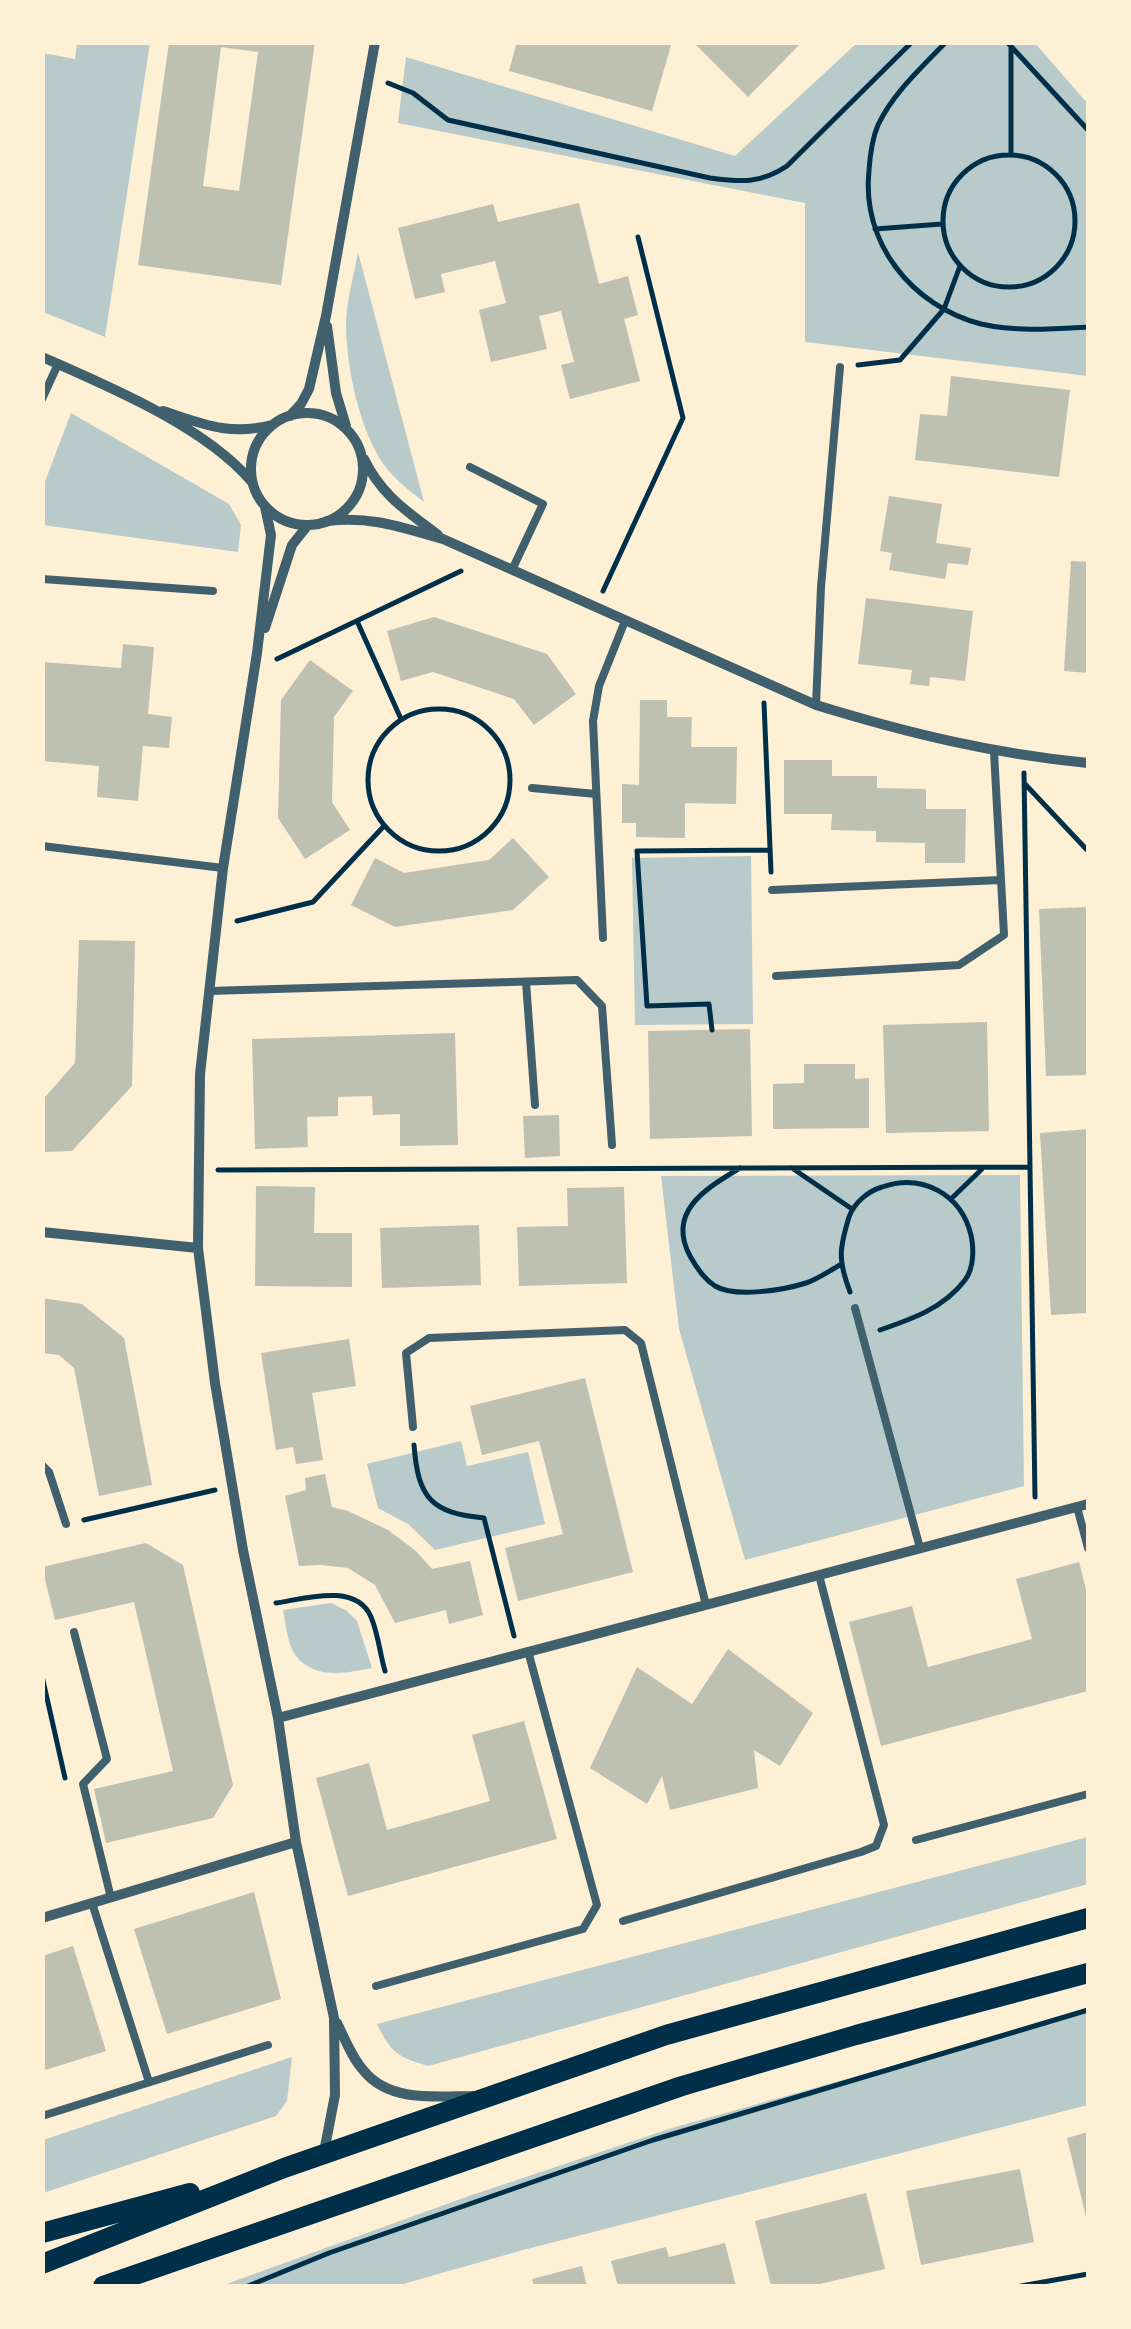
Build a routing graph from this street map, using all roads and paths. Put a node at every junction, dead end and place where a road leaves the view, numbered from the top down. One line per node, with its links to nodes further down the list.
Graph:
1 (375, 42): 5 (street)
2 (912, 42): 5 (path)
3 (946, 42): 9 (path)
4 (1009, 45): 6 (path); 7 (path)
5 (369, 76): 13 (street)
6 (1088, 130)
7 (1010, 154): 8 (path); 11 (path)
8 (942, 224): 9 (path); 11 (path)
9 (875, 229): 12 (path)
10 (638, 237): 34 (path)
11 (960, 266): 12 (path)
12 (944, 309): 14 (path); 17 (path)
13 (326, 316): 20 (street); 22 (street)
14 (1088, 327)
15 (42, 356): 16 (street)
16 (58, 364): 18 (lane); 19 (street)
17 (840, 367): 40 (lane)
18 (42, 398)
19 (143, 404): 21 (street); 25 (street)
20 (290, 416): 21 (street); 22 (street)
21 (273, 425): 25 (street)
22 (348, 432): 23 (street)
23 (358, 448): 27 (street); 29 (street)
24 (470, 467): 31 (lane)
25 (252, 482): 26 (street)
26 (265, 507): 28 (street); 37 (street)
27 (327, 522): 28 (street); 29 (street)
28 (308, 525): 37 (street)
29 (443, 539): 30 (street)
30 (486, 559): 31 (street); 35 (path)
31 (512, 570): 34 (street)
32 (42, 579): 33 (lane)
33 (213, 590)
34 (596, 608): 36 (street)
35 (357, 620): 38 (path); 41 (path)
36 (625, 621): 39 (street); 47 (lane)
37 (257, 653): 38 (street)
38 (254, 670): 52 (street)
39 (763, 683): 40 (street); 50 (path)
40 (816, 706): 42 (street)
41 (401, 719): 48 (path); 48 (path)
42 (994, 752): 43 (street); 53 (lane)
43 (1024, 755): 44 (street); 45 (path)
44 (1088, 763)
45 (1024, 784): 51 (path); 64 (path)
46 (532, 788): 47 (lane)
47 (596, 794): 56 (lane)
48 (384, 826): 55 (path)
49 (42, 846): 52 (lane)
50 (770, 850): 54 (path); 60 (path)
51 (1088, 851)
52 (223, 868): 55 (street)
53 (1001, 880): 54 (lane); 57 (lane)
54 (772, 890)
55 (217, 926): 59 (street)
56 (603, 938)
57 (776, 976)
58 (526, 982): 59 (lane); 61 (lane); 62 (lane)
59 (210, 991): 67 (street)
60 (712, 1030)
61 (535, 1105)
62 (612, 1145)
63 (984, 1167): 64 (path); 66 (path); 68 (path)
64 (1030, 1167): 79 (path)
65 (740, 1168): 66 (path); 67 (path); 72 (path)
66 (791, 1168): 69 (path)
67 (197, 1170): 71 (street)
68 (952, 1198): 69 (path); 74 (path)
69 (852, 1209): 72 (path)
70 (42, 1232): 71 (street)
71 (198, 1248): 77 (street)
72 (840, 1265): 73 (path)
73 (855, 1308): 74 (lane)
74 (862, 1336): 81 (lane)
75 (413, 1427): 84 (lane); 87 (path)
76 (42, 1465): 80 (lane)
77 (232, 1486): 80 (path); 85 (street)
78 (1083, 1506): 79 (street); 82 (lane)
79 (1036, 1518): 81 (street)
80 (66, 1524)
81 (920, 1548): 83 (street)
82 (1088, 1548)
83 (819, 1575): 84 (street); 97 (lane)
84 (706, 1605): 87 (street)
85 (254, 1607): 88 (path); 89 (street)
86 (74, 1632): 93 (lane)
87 (524, 1653): 88 (street); 99 (lane)
88 (390, 1688): 89 (street)
89 (278, 1718): 92 (street)
90 (1088, 1794): 91 (lane)
91 (916, 1840)
92 (296, 1842): 93 (street); 101 (street)
93 (111, 1898): 94 (street)
94 (92, 1903): 95 (street); 103 (lane)
95 (42, 1918)
96 (1088, 1918): 104 (main road)
97 (622, 1921)
98 (1088, 1973): 111 (main road)
99 (376, 1986)
100 (1088, 2010): 112 (path)
101 (334, 2018): 104 (street); 106 (street)
102 (268, 2045): 103 (lane)
103 (148, 2082): 105 (lane)
104 (492, 2095): 106 (main road)
105 (42, 2116)
106 (324, 2154): 107 (main road)
107 (284, 2168): 108 (main road); 109 (main road)
108 (42, 2234)
109 (42, 2264)
110 (1088, 2274): 113 (path)
111 (103, 2286)
112 (248, 2286)
113 (1021, 2286)

